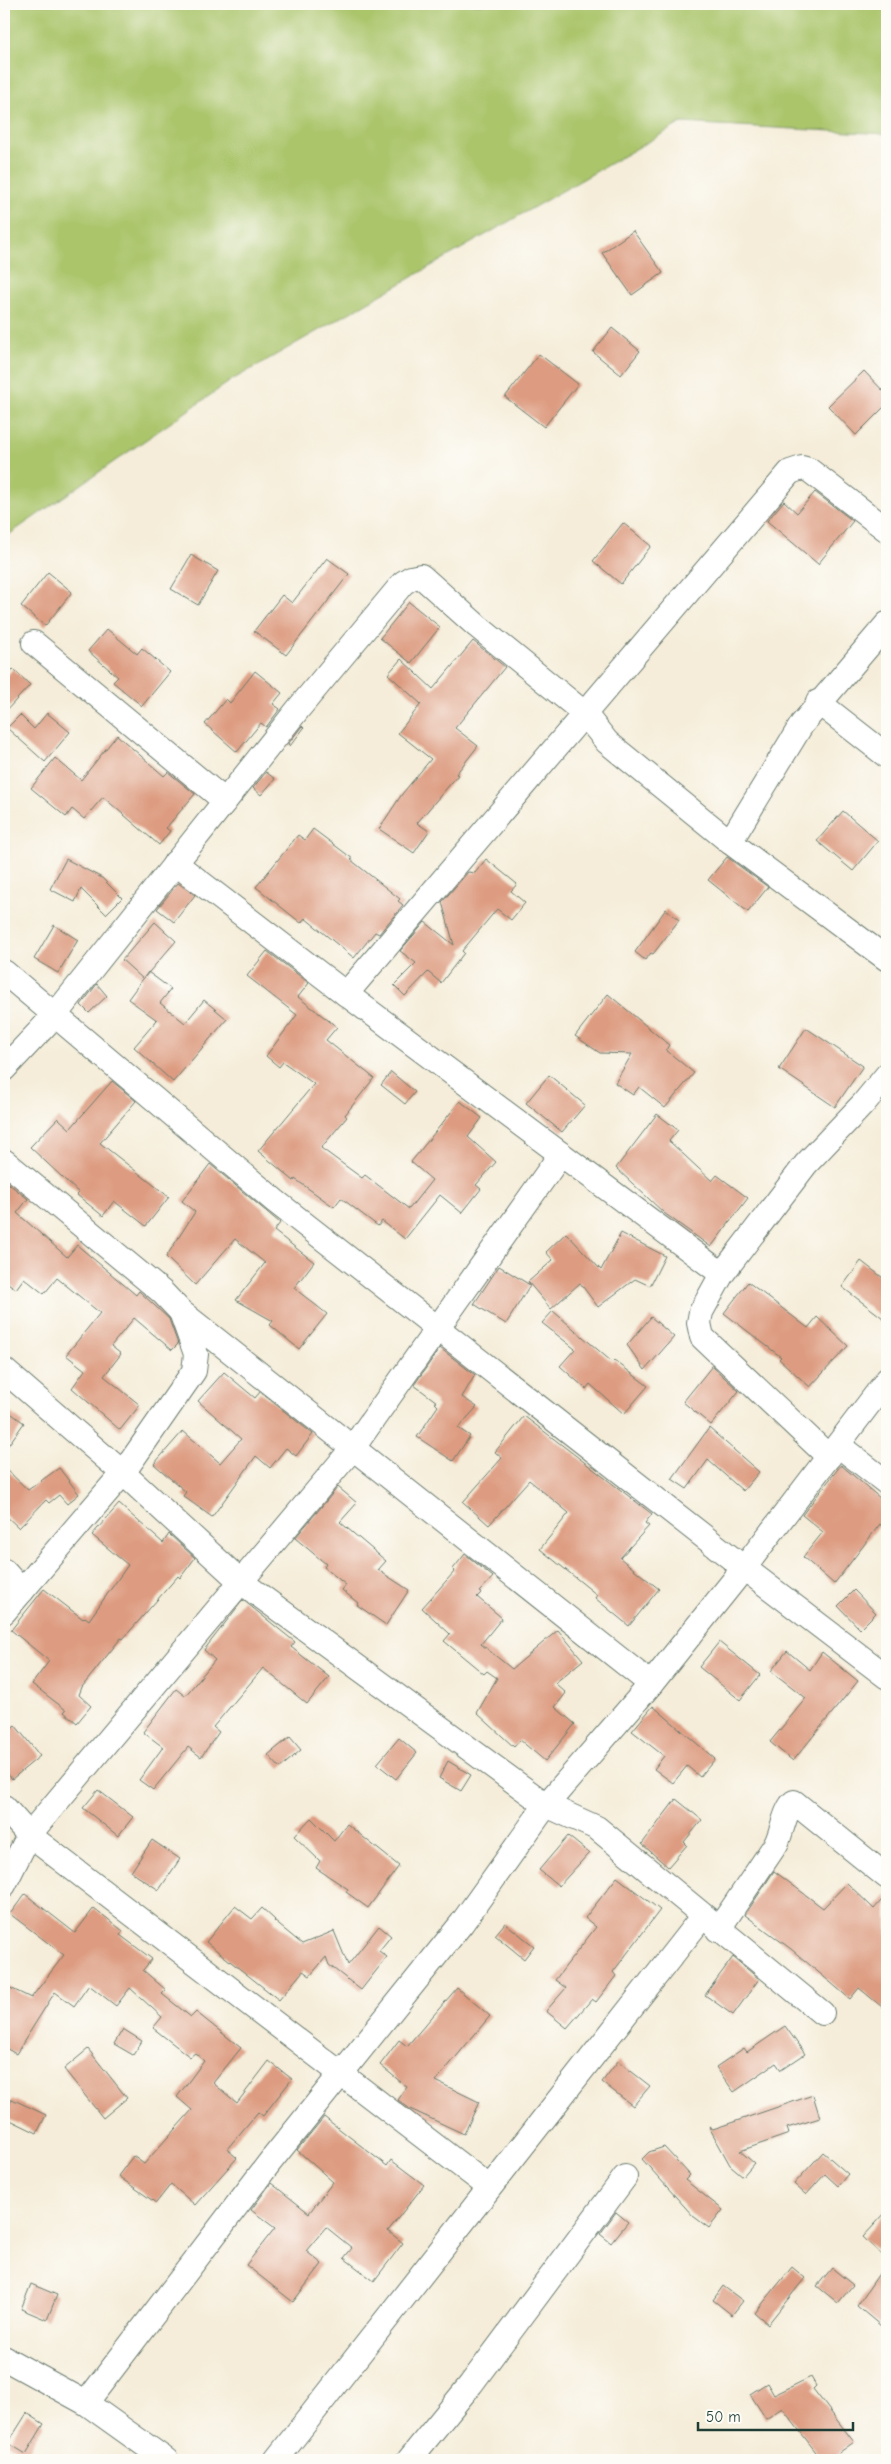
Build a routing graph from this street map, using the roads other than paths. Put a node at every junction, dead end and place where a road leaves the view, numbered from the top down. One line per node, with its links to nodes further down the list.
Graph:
1 (887, 530): 5 (street)
2 (887, 624): 4 (street)
3 (34, 643): 7 (street)
4 (818, 702): 6 (street); 8 (street)
5 (584, 713): 7 (street); 8 (street); 12 (street)
6 (887, 756)
7 (224, 801): 9 (street)
8 (730, 842): 10 (street)
9 (175, 863): 12 (street); 13 (street)
10 (887, 959)
11 (4, 972): 13 (street)
12 (346, 994): 16 (street)
13 (55, 1014): 14 (street); 20 (street)
14 (4, 1069)
15 (887, 1075): 18 (street)
16 (561, 1154): 18 (street); 20 (street)
17 (4, 1161): 19 (street)
18 (722, 1274): 24 (street)
19 (181, 1312): 23 (street); 25 (street)
20 (439, 1328): 23 (street); 27 (street)
21 (4, 1370): 25 (street)
22 (887, 1380): 24 (street)
23 (352, 1448): 29 (street); 33 (street)
24 (833, 1451): 26 (street); 27 (street)
25 (123, 1473): 29 (street); 30 (street)
26 (887, 1483)
27 (744, 1568): 32 (street); 33 (street)
28 (4, 1571): 30 (street)
29 (240, 1580): 34 (street); 36 (street)
30 (22, 1591): 31 (street)
31 (4, 1612)
32 (887, 1677)
33 (651, 1684): 34 (street)
34 (546, 1805): 39 (street); 41 (street)
35 (4, 1807): 36 (street)
36 (29, 1835): 38 (street); 41 (street)
37 (887, 1876): 39 (street)
38 (4, 1885)
39 (710, 1924): 40 (street); 43 (street)
40 (822, 2013)
41 (342, 2073): 43 (street); 45 (street)
42 (624, 2177): 48 (street)
43 (488, 2187): 47 (street)
44 (4, 2358): 45 (street)
45 (86, 2403): 46 (street)
46 (166, 2460)
47 (276, 2460)
48 (409, 2460)

